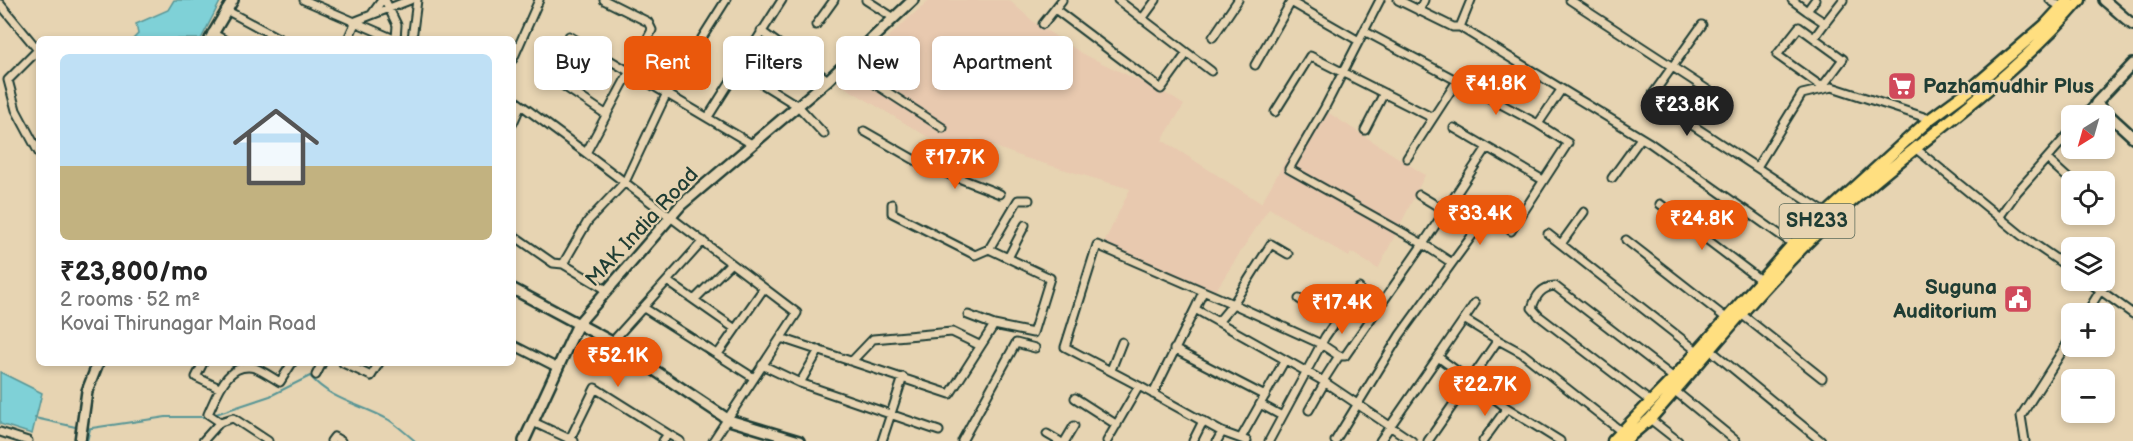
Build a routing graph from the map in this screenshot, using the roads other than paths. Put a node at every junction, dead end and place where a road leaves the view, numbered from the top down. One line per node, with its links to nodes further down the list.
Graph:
1 (233, 0): 32 (street)
2 (304, 0): 38 (street)
3 (383, 0): 30 (street); 35 (street)
4 (410, 0): 30 (street)
5 (417, 0): 52 (street)
6 (539, 0): 59 (street)
7 (604, 0): 53 (street)
8 (726, 0): 79 (street)
9 (782, 0): 45 (street)
10 (834, 0): 42 (street)
11 (866, 0): 36 (street)
12 (913, 0): 36 (street, MAK India Road)
13 (1062, 0): 31 (street)
14 (1118, 0): 37 (street)
15 (1156, 0): 37 (street)
16 (1238, 0): 55 (street)
17 (1380, 0): 46 (street)
18 (1398, 0): 33 (street)
19 (1424, 0): 33 (street)
20 (1471, 0): 44 (street)
21 (1570, 0): 64 (street)
22 (1792, 0): 34 (street)
23 (1815, 0): 34 (street)
24 (1843, 0): 39 (street)
25 (2050, 0): 29 (street)
26 (2080, 0): 102 (main road)
27 (2104, 0): 41 (street)
28 (0, 4): 58 (street)
29 (2064, 4): 90 (main road, SH233)
30 (389, 8): 35 (street); 51 (street)
31 (1055, 9): 40 (street); 60 (street)
32 (226, 10): 47 (street); 48 (street)
33 (1419, 10): 44 (street)
34 (1807, 11): 39 (street)
35 (372, 14): 38 (street)
36 (894, 18): 68 (street, MAK India Road)
37 (1142, 19): 60 (street)
38 (356, 21): 49 (street); 50 (street)
39 (1825, 23): 56 (street)
40 (1043, 24)
41 (2133, 24)
42 (816, 25)
43 (1701, 26): 64 (street)
44 (1460, 27): 77 (street)
45 (761, 31): 54 (street); 68 (street)
46 (1364, 31): 57 (street); 69 (street)
47 (211, 36)
48 (274, 36)
49 (349, 36)
50 (388, 36)
51 (395, 36)
52 (412, 36)
53 (649, 36)
54 (758, 36)
55 (1213, 37)
56 (1814, 38): 56 (street)
57 (1359, 41): 63 (street); 66 (street)
58 (36, 46)
59 (516, 52)
60 (1187, 52): 65 (street)
61 (36, 53): 67 (street)
62 (2133, 64): 82 (street)
63 (1255, 65)
64 (1672, 68): 80 (street); 107 (street)
65 (1211, 71)
66 (1344, 72): 78 (street); 85 (street); 130 (street)
67 (8, 80): 71 (street); 99 (street)
68 (828, 80): 84 (street, MAK India Road)
69 (1457, 81): 89 (street); 91 (street)
70 (624, 82): 86 (street)
71 (0, 84)
72 (570, 90): 86 (street)
73 (658, 90): 79 (street)
74 (725, 90): 88 (street)
75 (772, 90): 84 (street)
76 (884, 90): 92 (street)
77 (1561, 90): 91 (street); 98 (street)
78 (1384, 93): 89 (street); 94 (street)
79 (666, 95): 88 (street); 111 (street)
80 (1717, 96)
81 (516, 101): 83 (street)
82 (2096, 103): 97 (street)
83 (521, 105): 87 (street); 104 (street)
84 (798, 106): 96 (street); 100 (street, MAK India Road)
85 (1275, 112)
86 (607, 115): 104 (street)
87 (516, 116)
88 (708, 117): 100 (street)
89 (1433, 118): 105 (street)
90 (1930, 119): 107 (street); 119 (main road, SH233)
91 (1538, 124): 110 (street)
92 (943, 128)
93 (1454, 128): 103 (street)
94 (1365, 130)
95 (864, 131): 112 (street)
96 (824, 134)
97 (2133, 137)
98 (1641, 138): 109 (street); 132 (street)
99 (36, 141)
100 (750, 143): 122 (street, MAK India Road)
101 (2061, 143): 106 (street)
102 (1915, 148): 121 (street); 155 (main road)
103 (1486, 149): 110 (street); 117 (street)
104 (586, 153): 111 (street)
105 (1407, 158)
106 (2047, 159): 108 (street); 121 (street)
107 (1757, 167): 119 (street)
108 (2061, 172)
109 (1612, 178)
110 (1543, 180): 125 (street)
111 (624, 182): 122 (street); 139 (street)
112 (1000, 194)
113 (1419, 195): 117 (street)
114 (1029, 200): 133 (street)
115 (892, 204): 133 (street)
116 (1660, 204): 140 (street)
117 (1445, 211): 124 (street); 130 (street)
118 (1584, 212): 131 (street)
119 (1826, 213): 132 (main road, SH233)
120 (1488, 214): 124 (street)
121 (2000, 216): 136 (street)
122 (670, 217): 129 (street); 144 (street, MAK India Road)
123 (1025, 225): 135 (street)
124 (1477, 230): 138 (street)
125 (1511, 231)
126 (1548, 234): 131 (street)
127 (516, 237): 139 (street)
128 (1626, 240): 158 (street)
129 (703, 242): 137 (street); 141 (street)
130 (1423, 244): 138 (street); 178 (street)
131 (1562, 244): 174 (street)
132 (1793, 244): 140 (main road, SH233)
133 (989, 249): 135 (street)
134 (1288, 254): 152 (street)
135 (1008, 258): 163 (street)
136 (2061, 262)
137 (731, 263): 142 (street); 148 (street)
138 (1452, 263): 208 (street)
139 (563, 264): 144 (street)
140 (1759, 279): 158 (main road, SH233)
141 (667, 281): 148 (street); 153 (street)
142 (764, 288): 164 (street); 165 (street)
143 (1359, 288): 160 (street)
144 (607, 290): 162 (street, MAK India Road)
145 (516, 291): 162 (street)
146 (2100, 291): 151 (street); 156 (street)
147 (1203, 292): 152 (street); 154 (street); 191 (street)
148 (695, 299): 164 (street)
149 (1299, 299): 160 (street)
150 (1475, 303): 159 (street)
151 (2093, 303)
152 (1233, 304): 161 (street); 169 (street)
153 (644, 308): 167 (street); 177 (street)
154 (1195, 309): 161 (street); 173 (street)
155 (1740, 313): 174 (main road); 197 (street)
156 (2133, 314)
157 (968, 315): 163 (street)
158 (1726, 318): 174 (main road, SH233)
159 (1464, 319): 166 (street); 179 (street)
160 (1336, 321): 169 (street)
161 (1218, 322): 180 (street)
162 (578, 324): 167 (street); 190 (street, MAK India Road)
163 (994, 325): 170 (street)
164 (734, 328): 177 (street)
165 (781, 338): 175 (street); 182 (street)
166 (1498, 340): 198 (street); 227 (street)
167 (612, 342): 215 (street)
168 (1122, 342): 191 (street)
169 (1321, 344): 178 (street); 192 (street)
170 (979, 345): 181 (street); 194 (street)
171 (516, 347): 190 (street)
172 (1035, 348): 242 (street)
173 (1174, 349): 204 (street); 205 (street)
174 (1704, 349): 196 (main road, SH233); 203 (main road); 258 (street)
175 (819, 350): 181 (street); 200 (street)
176 (2061, 353): 259 (street)
177 (718, 354): 195 (street)
178 (1339, 356): 199 (street)
179 (1438, 357): 198 (street); 220 (street)
180 (1285, 360): 192 (street); 205 (street)
181 (852, 361): 194 (street)
182 (762, 365): 195 (street); 200 (street)
183 (97, 366): 228 (street)
184 (202, 366): 202 (street)
185 (256, 366): 186 (street); 202 (street)
186 (290, 366)
187 (320, 366): 193 (street)
188 (349, 366): 189 (street)
189 (377, 366)
190 (558, 368): 217 (street, MAK India Road)
191 (1111, 370): 201 (street)
192 (1306, 371): 199 (street); 213 (street)
193 (316, 375)
194 (903, 376): 212 (street)
195 (754, 378): 215 (street)
196 (1674, 378): 207 (main road, SH233); 207 (street)
197 (1822, 378)
198 (1472, 380): 210 (street); 252 (street)
199 (1324, 382): 208 (street); 211 (street)
200 (800, 383): 212 (street)
201 (1139, 386): 204 (street); 219 (street)
202 (219, 388): 216 (street)
203 (1675, 391): 214 (main road); 257 (street)
204 (1154, 394): 218 (street)
205 (1265, 396): 209 (street)
206 (1075, 398): 219 (street)
207 (1652, 402): 227 (main road, SH233)
208 (1357, 403): 220 (street); 249 (street)
209 (1260, 404): 213 (street); 230 (street)
210 (1507, 408): 253 (street); 254 (street)
211 (1309, 410)
212 (892, 416): 222 (street); 241 (street)
213 (1282, 416): 248 (street)
214 (1650, 419): 227 (main road); 256 (street)
215 (729, 420): 239 (street); 240 (street)
216 (219, 421): 232 (street); 233 (street)
217 (533, 422): 229 (street); 236 (street, MAK India Road)
218 (1203, 422): 223 (street); 246 (street)
219 (1117, 425): 245 (street)
220 (1391, 425): 250 (street); 251 (street)
221 (1074, 426): 244 (street)
222 (939, 431)
223 (1222, 432): 230 (street); 247 (street)
224 (0, 433): 231 (street)
225 (668, 434): 229 (street); 237 (street); 238 (street)
226 (1047, 434): 243 (street)
227 (1623, 436): 255 (main road, SH233)
228 (81, 438)
229 (571, 440)
230 (1244, 440)
231 (28, 441)
232 (204, 441)
233 (268, 441)
234 (331, 441): 235 (street)
235 (341, 441)
236 (524, 441)
237 (663, 441)
238 (680, 441)
239 (713, 441)
240 (799, 441)
241 (882, 441)
242 (962, 441)
243 (1059, 441)
244 (1065, 441)
245 (1107, 441)
246 (1193, 441)
247 (1217, 441)
248 (1269, 441)
249 (1335, 441)
250 (1380, 441)
251 (1412, 441)
252 (1428, 441)
253 (1483, 441)
254 (1560, 441)
255 (1613, 441)
256 (1678, 441)
257 (1736, 441)
258 (1821, 441)
259 (2025, 441)

